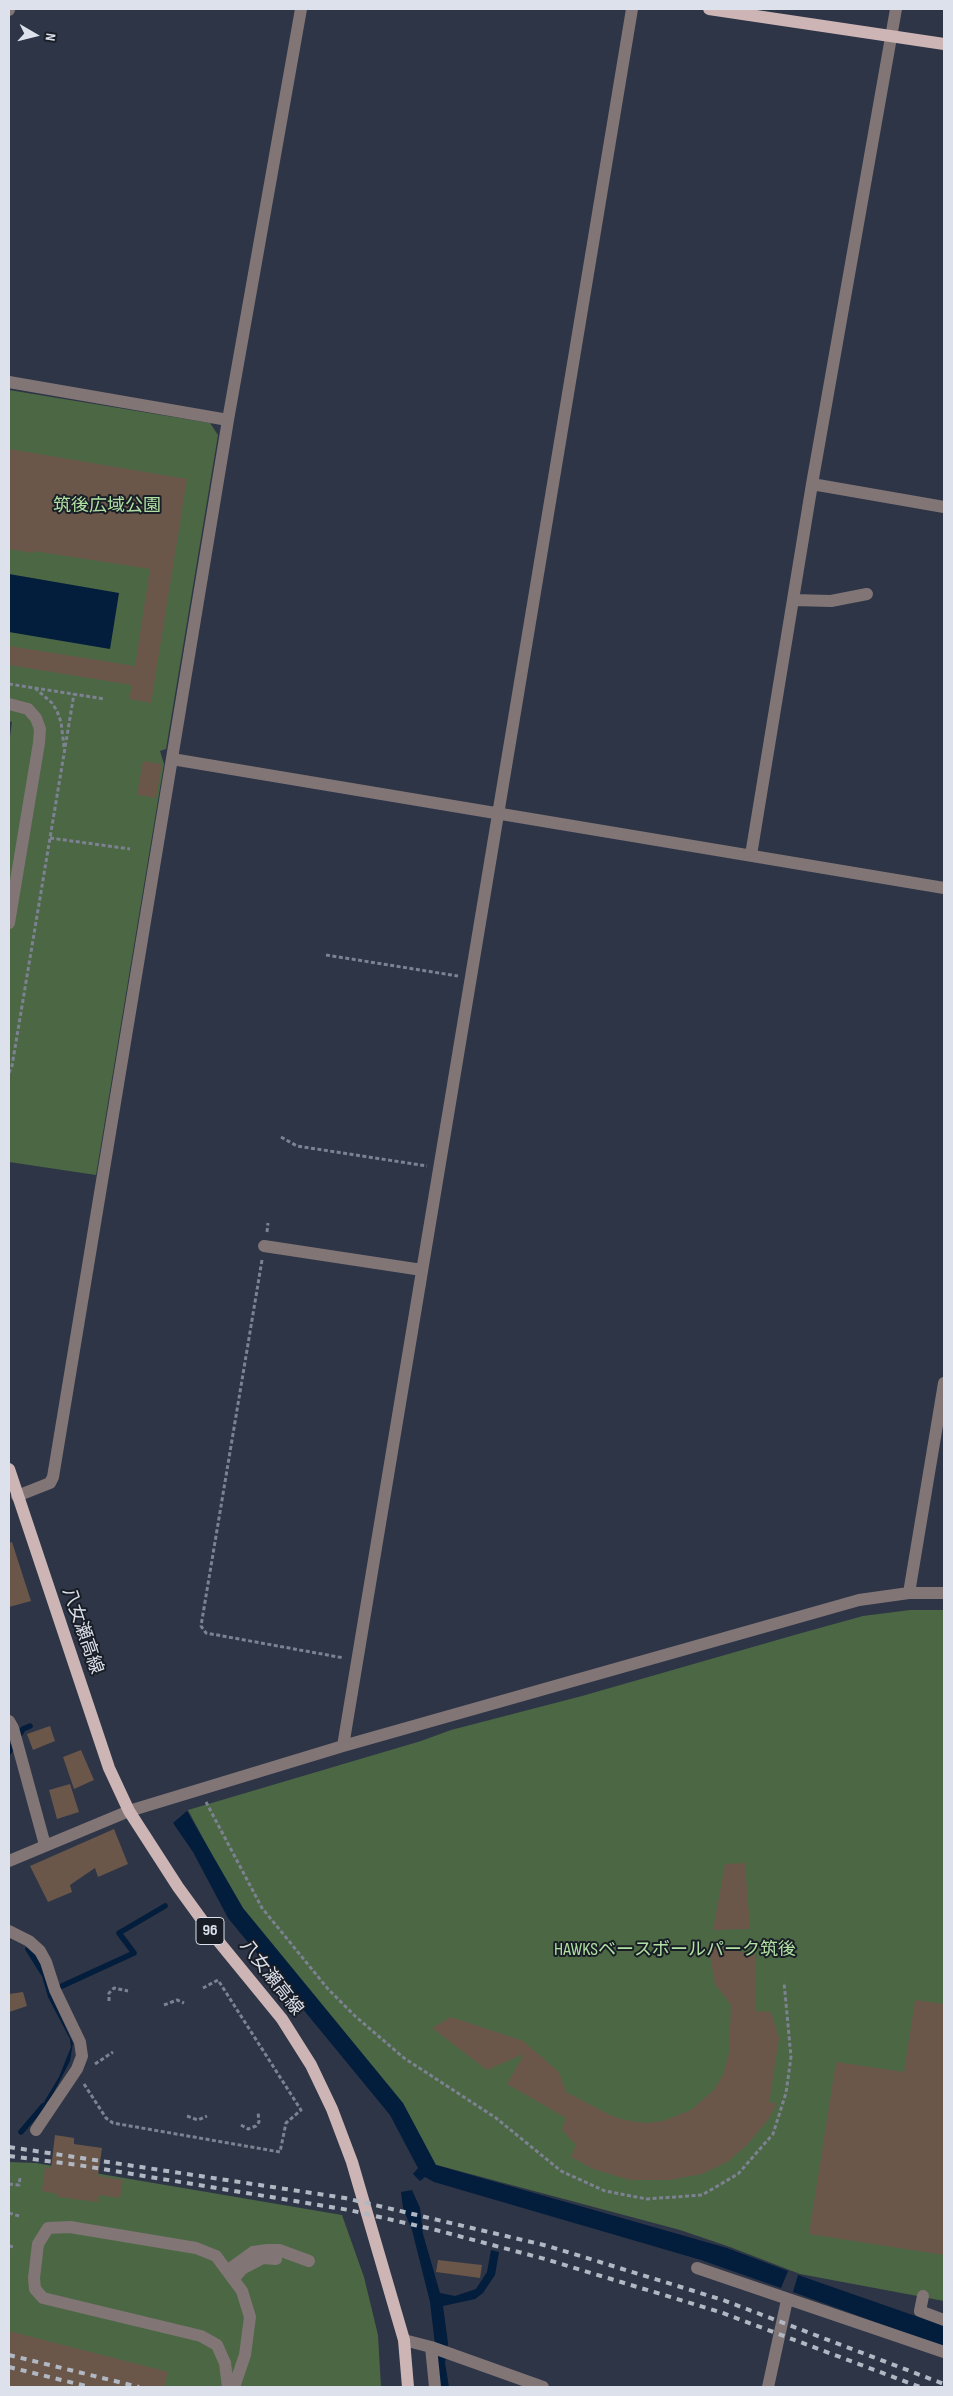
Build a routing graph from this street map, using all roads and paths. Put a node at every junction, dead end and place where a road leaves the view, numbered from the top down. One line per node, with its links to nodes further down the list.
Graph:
1 (301, 9): 8 (street)
2 (632, 9): 20 (street)
3 (709, 9): 5 (main road)
4 (896, 9): 5 (street)
5 (890, 36): 6 (main road); 9 (street)
6 (944, 44)
7 (9, 382): 8 (street)
8 (228, 420): 19 (street)
9 (812, 484): 10 (street); 12 (street)
10 (944, 507)
11 (867, 594): 12 (street)
12 (793, 600): 23 (street)
13 (9, 684): 14 (path)
14 (35, 688): 15 (path); 18 (path)
15 (74, 694): 16 (path); 18 (path)
16 (105, 699)
17 (9, 704): 25 (street)
18 (64, 753): 21 (path)
19 (172, 758): 20 (street); 36 (street)
20 (497, 814): 23 (street); 27 (street)
21 (50, 838): 22 (path); 28 (path)
22 (130, 850)
23 (751, 855): 24 (street)
24 (944, 888)
25 (9, 924)
26 (326, 954): 27 (path)
27 (470, 978): 30 (street)
28 (9, 1074)
29 (281, 1137): 30 (path)
30 (438, 1168): 33 (street)
31 (268, 1223): 32 (path)
32 (264, 1246): 33 (street); 39 (path)
33 (422, 1270): 39 (street)
34 (944, 1383): 37 (street)
35 (9, 1469): 36 (main road, 八女瀬高線 / 96)
36 (17, 1496): 43 (main road, 八女瀬高線 / 96)
37 (909, 1593): 38 (street); 41 (street)
38 (944, 1593)
39 (357, 1660): 41 (street)
40 (9, 1721): 44 (street)
41 (343, 1746): 43 (street)
42 (205, 1799): 47 (path)
43 (129, 1810): 44 (street); 73 (main road, 八女瀬高線 / 96)
44 (45, 1845): 45 (street)
45 (9, 1861)
46 (9, 1931): 60 (street)
47 (784, 1982)
48 (203, 1988): 55 (path)
49 (128, 1991): 50 (path)
50 (109, 2001)
51 (184, 2003): 52 (path)
52 (164, 2005)
53 (113, 2052): 54 (path)
54 (88, 2068)
55 (85, 2078)
56 (258, 2112): 59 (path)
57 (187, 2116): 58 (path)
58 (207, 2116)
59 (241, 2125)
60 (36, 2130)
61 (20, 2178): 62 (path)
62 (9, 2184)
63 (9, 2213): 64 (path)
64 (19, 2216)
65 (9, 2246): 66 (path)
66 (14, 2247)
67 (308, 2265): 69 (street)
68 (697, 2268): 71 (street)
69 (231, 2274): 76 (street); 77 (street)
70 (923, 2296): 72 (street)
71 (786, 2300): 75 (street); 81 (street)
72 (944, 2320)
73 (404, 2340): 74 (street); 78 (main road, 八女瀬高線 / 96)
74 (431, 2347): 79 (street); 80 (street)
75 (944, 2352)
76 (228, 2387)
77 (234, 2387)
78 (408, 2387)
79 (435, 2387)
80 (543, 2387)
81 (768, 2387)

